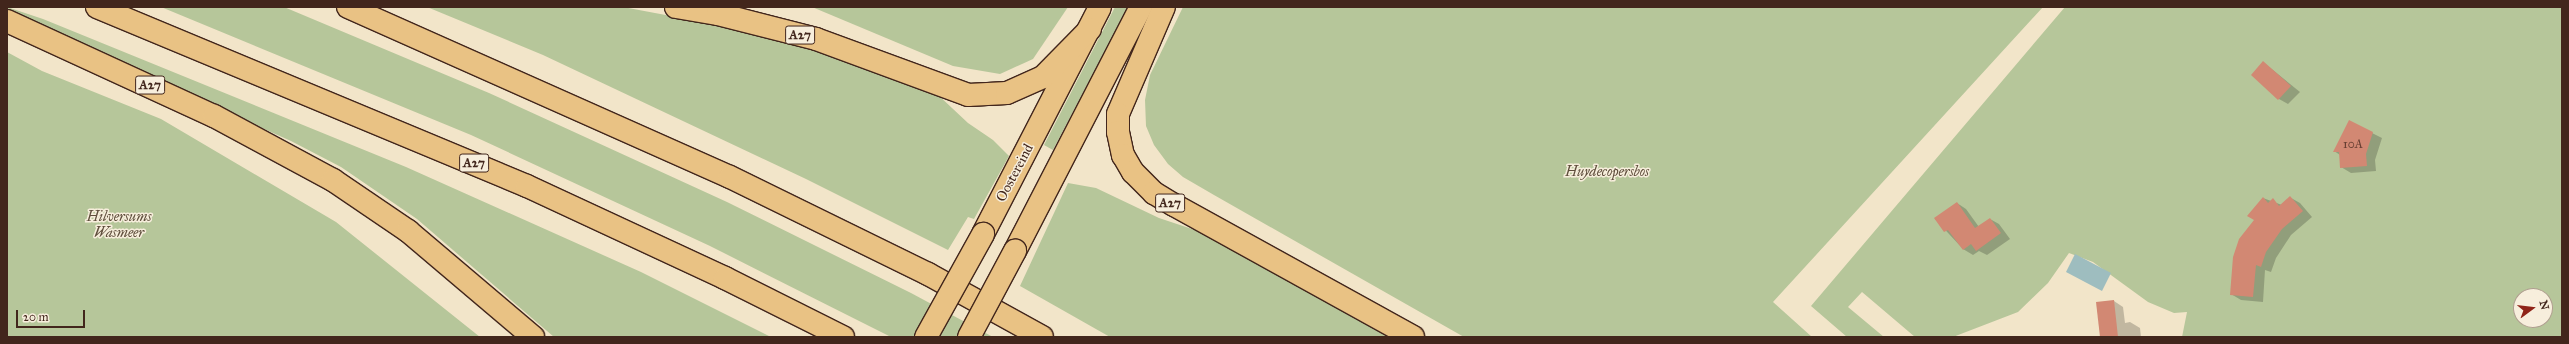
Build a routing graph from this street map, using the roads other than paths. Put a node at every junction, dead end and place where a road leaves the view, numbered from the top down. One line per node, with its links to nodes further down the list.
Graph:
1 (97, 7): 10 (main road, A27)
2 (348, 7): 13 (main road)
3 (676, 7): 8 (main road, A27)
4 (1100, 7): 8 (main road, Oostereind)
5 (1141, 7): 12 (main road, bridge)
6 (1164, 7): 14 (main road, A27)
7 (7, 21): 9 (main road, A27)
8 (1090, 29): 11 (main road, Oostereind, bridge)
9 (533, 337)
10 (843, 337)
11 (926, 337)
12 (969, 337)
13 (1042, 337)
14 (1413, 337)

